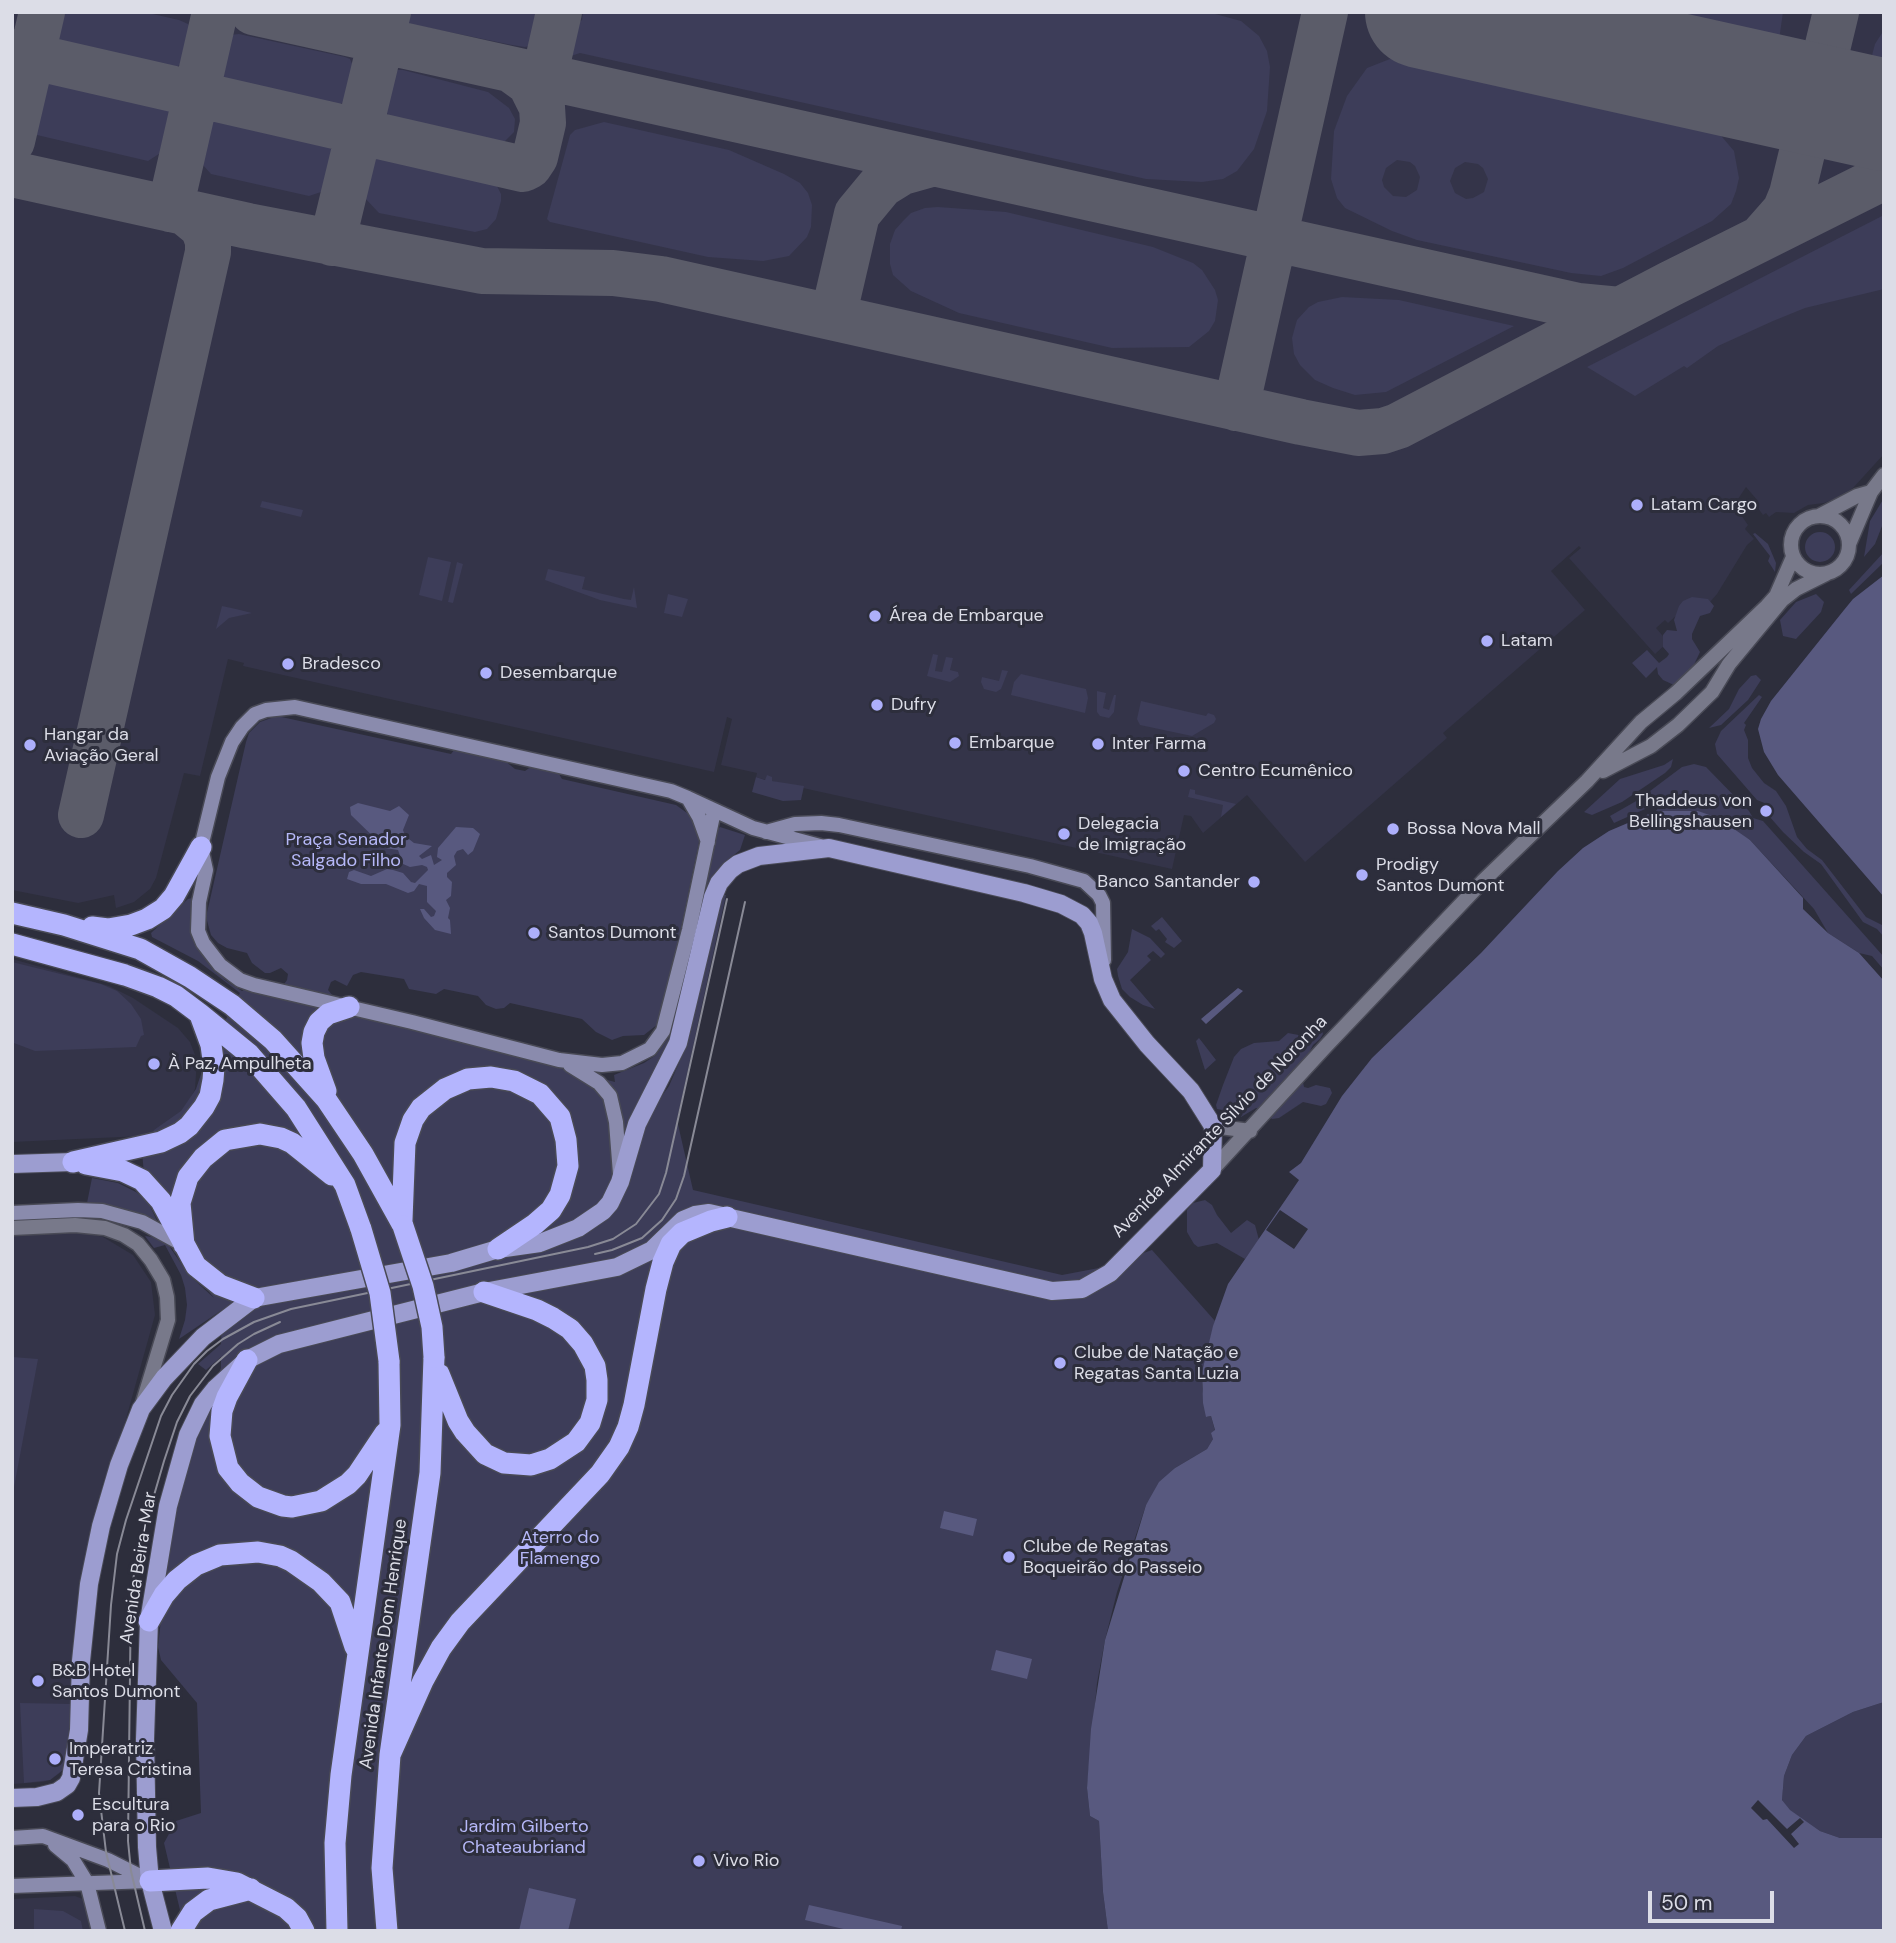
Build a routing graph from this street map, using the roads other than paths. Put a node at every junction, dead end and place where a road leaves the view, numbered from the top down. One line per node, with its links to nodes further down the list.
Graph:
1 (1884, 475): 2 (street, Avenida Almirante Silvio de Noronha)
2 (1871, 492): 3 (street, Avenida Almirante Silvio de Noronha); 4 (street, Avenida Almirante Silvio de Noronha)
3 (1819, 516): 4 (street); 5 (street, Avenida Almirante Silvio de Noronha)
4 (1849, 544): 6 (street, Avenida Almirante Silvio de Noronha)
5 (1793, 557): 6 (street); 7 (street, Avenida Almirante Silvio de Noronha)
6 (1826, 574): 7 (street, Avenida Almirante Silvio de Noronha)
7 (1587, 781): 23 (street, Avenida Almirante Silvio de Noronha)
8 (688, 798): 9 (street); 11 (street); 12 (street)
9 (714, 811): 10 (street); 11 (street)
10 (766, 832): 13 (street); 17 (street)
11 (708, 844): 20 (street)
12 (201, 847): 15 (highway); 18 (street)
13 (829, 848): 17 (main road); 27 (main road)
14 (12, 913): 15 (highway)
15 (64, 925): 21 (highway)
16 (12, 944): 19 (highway, Avenida Infante Dom Henrique)
17 (1103, 979): 22 (main road)
18 (349, 1007): 20 (street); 21 (highway)
19 (200, 1014): 24 (highway); 28 (highway, Avenida Infante Dom Henrique)
20 (559, 1059): 27 (street)
21 (333, 1110): 31 (highway)
22 (1213, 1126): 23 (street); 26 (main road)
23 (1250, 1131): 26 (street, Avenida Almirante Silvio de Noronha)
24 (73, 1162): 25 (main road); 33 (highway)
25 (12, 1164)
26 (1212, 1170): 30 (main road, Avenida Almirante Silvio de Noronha)
27 (620, 1182): 34 (main road)
28 (345, 1185): 33 (highway); 40 (highway, Avenida Infante Dom Henrique, bridge)
29 (12, 1213): 33 (street)
30 (727, 1217): 35 (main road, Avenida Almirante Silvio de Noronha); 43 (highway)
31 (403, 1224): 34 (highway); 38 (highway, bridge)
32 (12, 1228): 39 (street)
33 (184, 1245): 36 (highway)
34 (498, 1249): 36 (main road)
35 (484, 1292): 37 (main road, Avenida Beira-Mar); 38 (highway)
36 (254, 1298): 39 (main road)
37 (247, 1360): 40 (highway); 41 (main road, Avenida Beira-Mar)
38 (434, 1360): 43 (highway, Avenida Infante Dom Henrique)
39 (141, 1409): 44 (main road)
40 (390, 1425): 42 (highway, Avenida Infante Dom Henrique)
41 (149, 1620): 42 (highway); 47 (main road, Avenida Beira-Mar)
42 (357, 1657): 55 (highway, Avenida Infante Dom Henrique)
43 (390, 1755): 56 (highway, Avenida Infante Dom Henrique)
44 (12, 1798)
45 (43, 1836): 46 (street); 47 (street); 48 (street)
46 (12, 1838)
47 (150, 1881): 48 (street); 50 (highway); 52 (main road, Avenida Beira-Mar)
48 (87, 1883): 49 (street); 51 (street)
49 (12, 1886)
50 (251, 1889): 53 (highway); 54 (highway)
51 (99, 1931)
52 (163, 1931)
53 (181, 1931)
54 (304, 1931)
55 (337, 1931)
56 (387, 1931)

